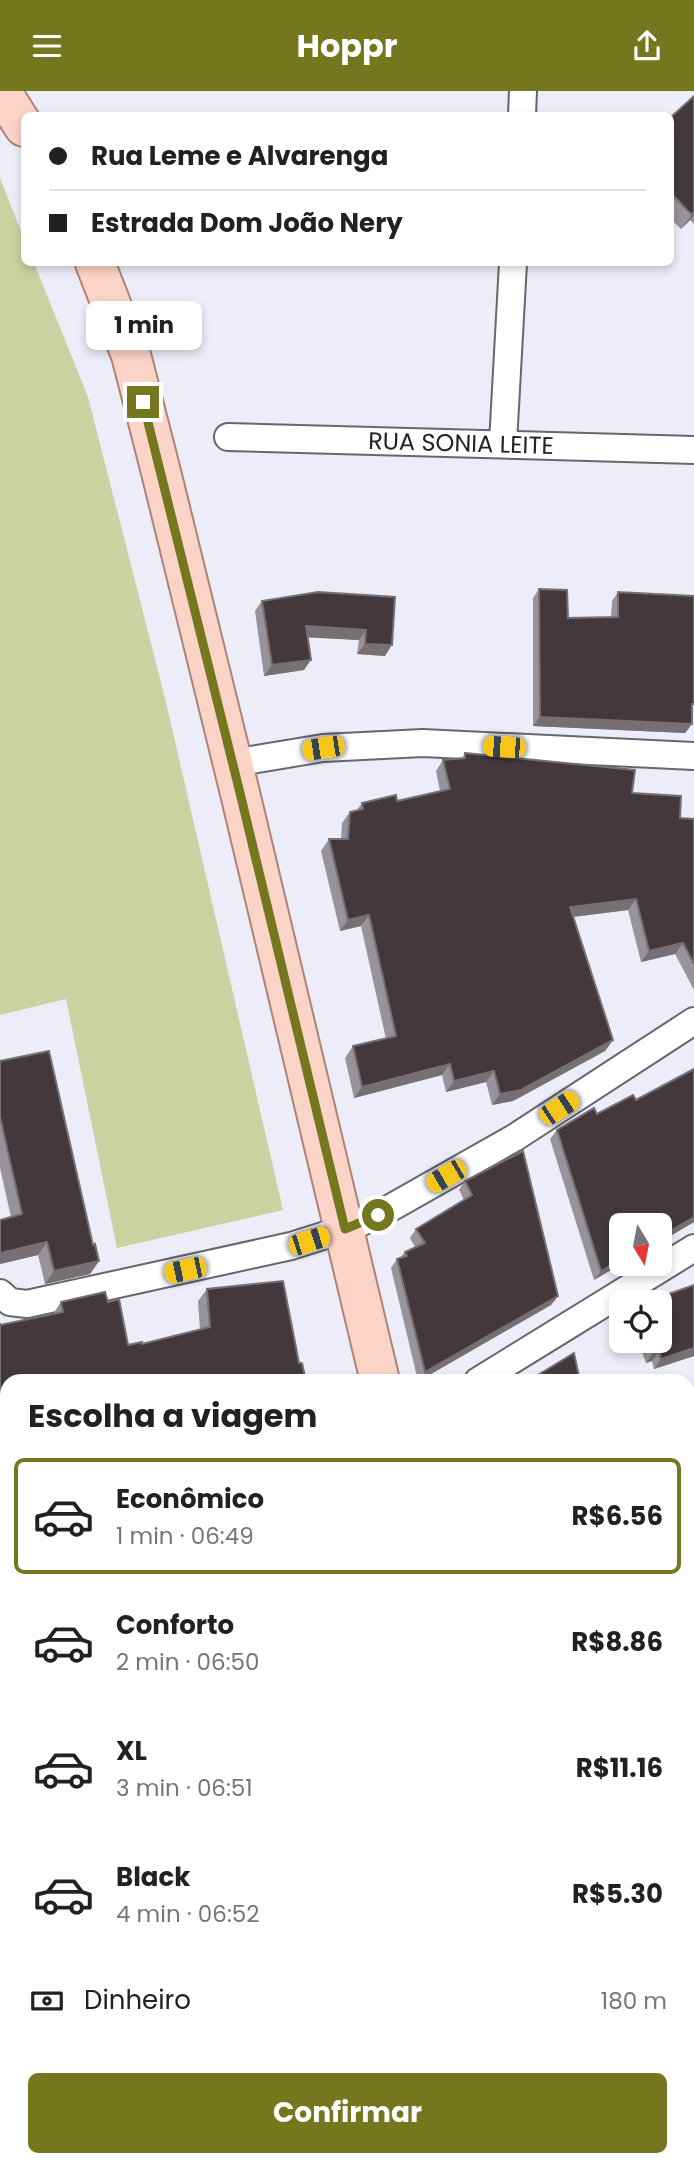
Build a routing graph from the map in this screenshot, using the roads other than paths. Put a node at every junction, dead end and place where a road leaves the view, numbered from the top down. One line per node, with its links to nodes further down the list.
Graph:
1 (1, 91): 4 (main road)
2 (523, 91): 3 (street)
3 (522, 112)
4 (21, 122)
5 (96, 266): 11 (main road)
6 (513, 266): 8 (street)
7 (228, 437): 8 (street, RUA SONIA LEITE)
8 (503, 443): 9 (street, RUA SONIA LEITE)
9 (694, 450)
10 (694, 756): 11 (street)
11 (233, 763): 13 (main road)
12 (694, 1021): 13 (street)
13 (345, 1229): 15 (street); 16 (main road)
14 (694, 1248): 17 (street)
15 (0, 1293)
16 (378, 1374)
17 (489, 1374)

